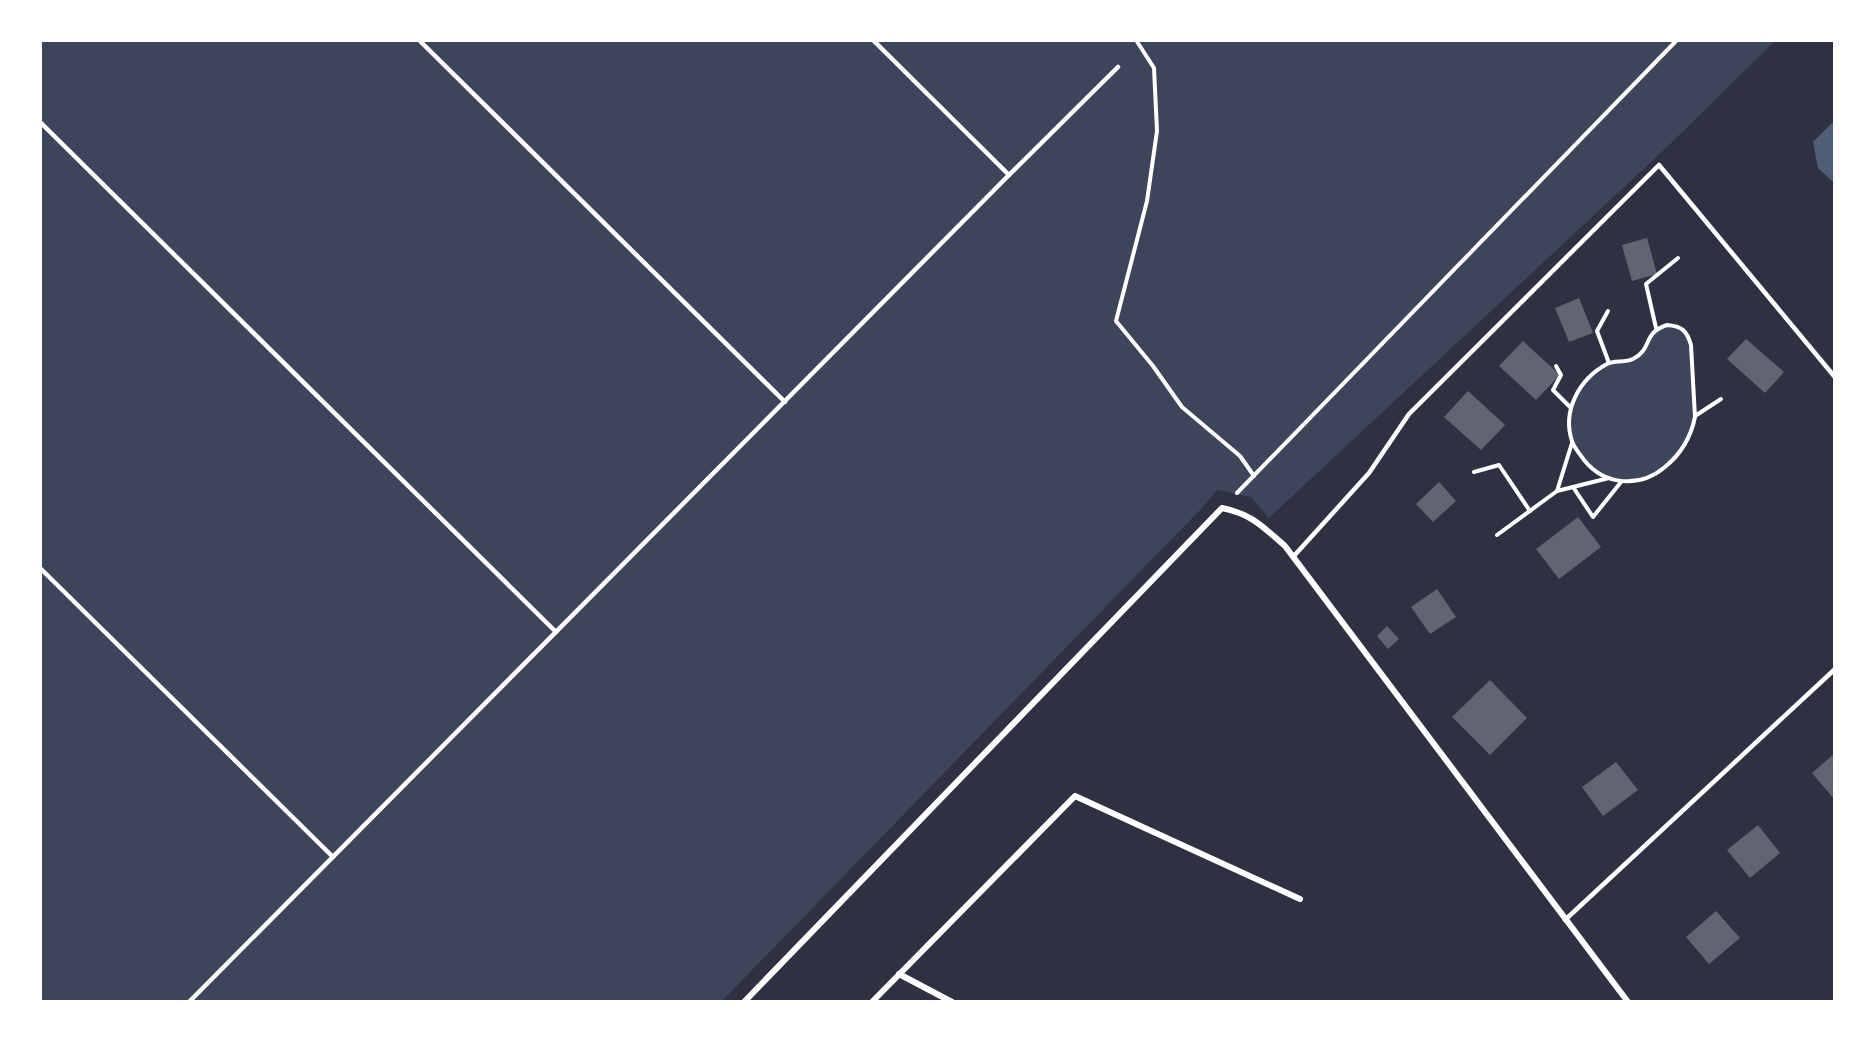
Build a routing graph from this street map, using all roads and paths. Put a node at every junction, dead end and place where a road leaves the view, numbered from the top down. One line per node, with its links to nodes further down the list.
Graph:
1 (419, 40): 15 (lane)
2 (873, 40): 7 (lane)
3 (1136, 40): 20 (path)
4 (1677, 40): 20 (path)
5 (1118, 67): 7 (lane)
6 (40, 122): 30 (lane)
7 (1009, 175): 15 (lane)
8 (1678, 258): 10 (path)
9 (1608, 311): 11 (path)
10 (1656, 328): 11 (path); 17 (path)
11 (1609, 363): 16 (path)
12 (1556, 366): 16 (path)
13 (1834, 376): 28 (lane)
14 (1721, 399): 17 (path)
15 (786, 402): 30 (lane)
16 (1570, 407): 18 (path)
17 (1695, 417): 22 (path)
18 (1572, 442): 21 (path); 24 (path)
19 (1474, 472): 26 (path)
20 (1254, 476): 25 (path)
21 (1610, 478): 22 (path); 23 (path)
22 (1621, 482): 23 (path)
23 (1574, 487): 24 (path)
24 (1557, 491): 26 (path)
25 (1222, 508): 28 (street); 37 (street)
26 (1530, 511): 27 (path)
27 (1497, 535)
28 (1293, 557): 34 (street)
29 (40, 568): 32 (lane)
30 (556, 632): 32 (lane)
31 (1834, 670): 34 (lane)
32 (333, 857): 36 (lane)
33 (1300, 898): 35 (street)
34 (1565, 920): 40 (street)
35 (899, 974): 38 (street); 39 (street)
36 (189, 1002)
37 (744, 1002)
38 (872, 1002)
39 (952, 1002)
40 (1628, 1002)

